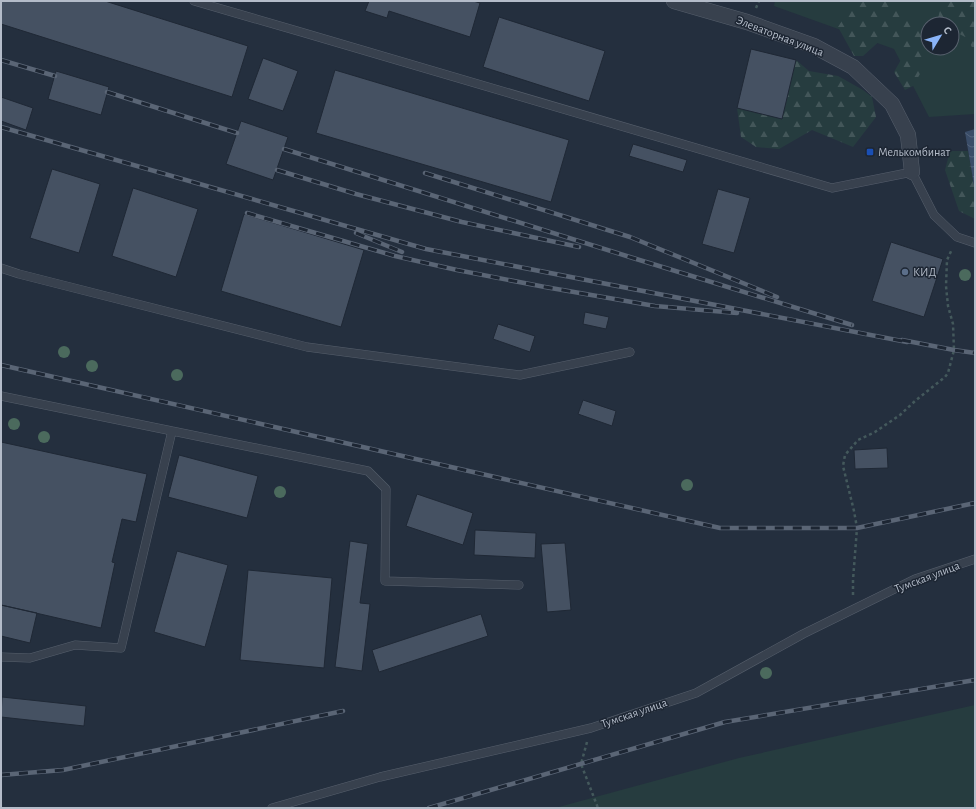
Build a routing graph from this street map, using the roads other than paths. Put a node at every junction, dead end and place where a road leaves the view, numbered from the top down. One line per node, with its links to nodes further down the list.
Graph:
1 (194, 1): 3 (lane)
2 (674, 1): 3 (street, Элеваторная улица)
3 (912, 172): 4 (lane, Элеваторная улица)
4 (975, 243)
5 (1, 268): 6 (lane)
6 (630, 352)
7 (1, 396): 8 (lane)
8 (172, 431): 10 (lane); 11 (lane)
9 (975, 559): 12 (lane, Тумская улица)
10 (519, 585)
11 (1, 656)
12 (272, 808)

